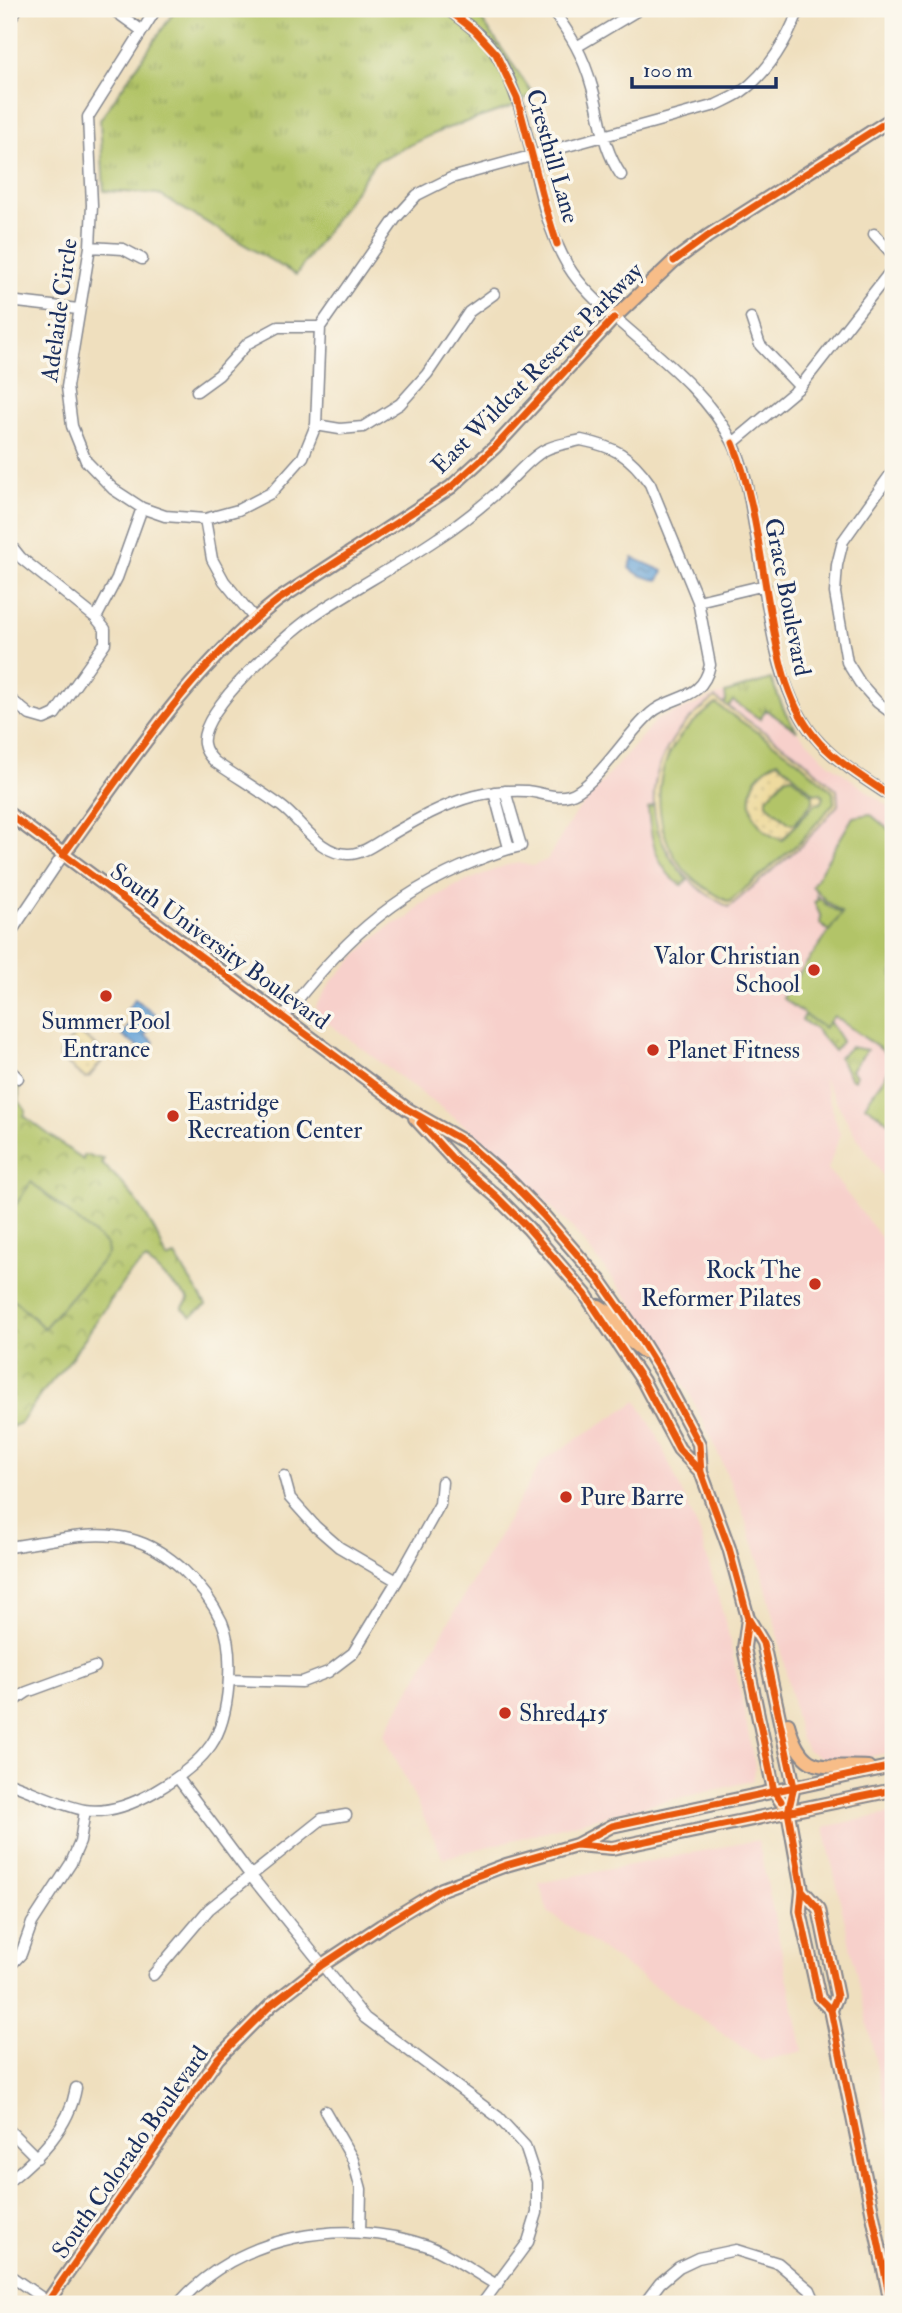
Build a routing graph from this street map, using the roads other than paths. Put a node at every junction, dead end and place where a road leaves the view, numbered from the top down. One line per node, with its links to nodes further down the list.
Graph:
1 (16, 9): 8 (street)
2 (112, 9): 9 (street)
3 (156, 9): 9 (street, Adelaide Circle)
4 (447, 9): 13 (street, Cresthill Lane)
5 (552, 9): 10 (street)
6 (640, 9): 10 (street)
7 (799, 9): 12 (street)
8 (9, 21)
9 (141, 30): 16 (street, Adelaide Circle)
10 (579, 46): 12 (street)
11 (893, 118): 23 (main road, East Wildcat Reserve Parkway)
12 (602, 138): 13 (street); 14 (street)
13 (532, 154): 23 (street, Cresthill Lane); 25 (street)
14 (621, 175)
15 (874, 234): 17 (street)
16 (90, 247): 18 (street); 22 (street, Adelaide Circle)
17 (893, 255)
18 (142, 259)
19 (893, 268): 26 (street)
20 (494, 294): 28 (street)
21 (9, 300): 22 (street)
22 (78, 309): 31 (street, Adelaide Circle)
23 (614, 317): 29 (street, Grace Boulevard); 37 (main road, East Wildcat Reserve Parkway)
24 (751, 318): 26 (street)
25 (320, 327): 27 (street); 28 (street, Adelaide Circle)
26 (800, 387): 29 (street)
27 (197, 391)
28 (316, 425): 32 (street, Adelaide Circle)
29 (733, 443): 34 (street, Grace Boulevard)
30 (893, 471): 39 (street)
31 (142, 508): 32 (street, Adelaide Circle); 36 (street)
32 (205, 519): 37 (street)
33 (9, 543): 36 (street)
34 (765, 585): 35 (street); 42 (street, Grace Boulevard)
35 (698, 601): 40 (street); 41 (street)
36 (96, 618): 38 (street)
37 (254, 618): 45 (main road, East Wildcat Reserve Parkway)
38 (9, 698)
39 (893, 713)
40 (505, 791): 41 (street); 44 (street)
41 (494, 792): 44 (street)
42 (893, 798)
43 (9, 814): 45 (main road, South University Boulevard)
44 (509, 848): 47 (street)
45 (63, 855): 46 (street); 47 (main road, South University Boulevard)
46 (9, 935)
47 (284, 1017): 50 (main road, South University Boulevard)
48 (9, 1069): 49 (street)
49 (18, 1078)
50 (407, 1109): 51 (main road, South University Boulevard); 52 (main road, South University Boulevard)
51 (595, 1308): 52 (main road); 53 (main road, South University Boulevard)
52 (653, 1359): 53 (main road, South University Boulevard)
53 (701, 1472): 58 (main road, South University Boulevard)
54 (284, 1476): 57 (street)
55 (442, 1482): 57 (street)
56 (9, 1547): 60 (street)
57 (397, 1581): 60 (street)
58 (748, 1618): 61 (main road, South University Boulevard); 68 (main road, South University Boulevard)
59 (95, 1667): 62 (street)
60 (229, 1680): 64 (street)
61 (775, 1697): 63 (main road); 66 (main road, South University Boulevard)
62 (9, 1704)
63 (889, 1767): 66 (main road, South Colorado Boulevard)
64 (178, 1778): 69 (street); 73 (street)
65 (9, 1783): 69 (street)
66 (794, 1787): 68 (main road, South Colorado Boulevard); 70 (main road, South University Boulevard)
67 (893, 1790): 70 (main road, South Colorado Boulevard)
68 (774, 1791): 70 (main road, South University Boulevard); 72 (main road, South Colorado Boulevard)
69 (85, 1810): 76 (street)
70 (788, 1812): 72 (main road, South Colorado Boulevard); 74 (main road, South University Boulevard)
71 (346, 1815): 73 (street)
72 (576, 1845): 75 (main road, South Colorado Boulevard)
73 (251, 1876): 75 (street); 77 (street)
74 (802, 1889): 78 (main road, South University Boulevard); 78 (main road, South University Boulevard)
75 (322, 1965): 86 (street); 87 (main road, South Colorado Boulevard)
76 (9, 1967)
77 (153, 1975)
78 (831, 2010): 92 (main road, South University Boulevard)
79 (76, 2088): 82 (street)
80 (325, 2110): 84 (street)
81 (9, 2130): 82 (street)
82 (37, 2158): 83 (street)
83 (9, 2181)
84 (360, 2233): 86 (street); 88 (street)
85 (9, 2275): 87 (street)
86 (497, 2286): 89 (street)
87 (47, 2303)
88 (178, 2304)
89 (482, 2304)
90 (644, 2304): 91 (street)
91 (816, 2304)
92 (891, 2304)

